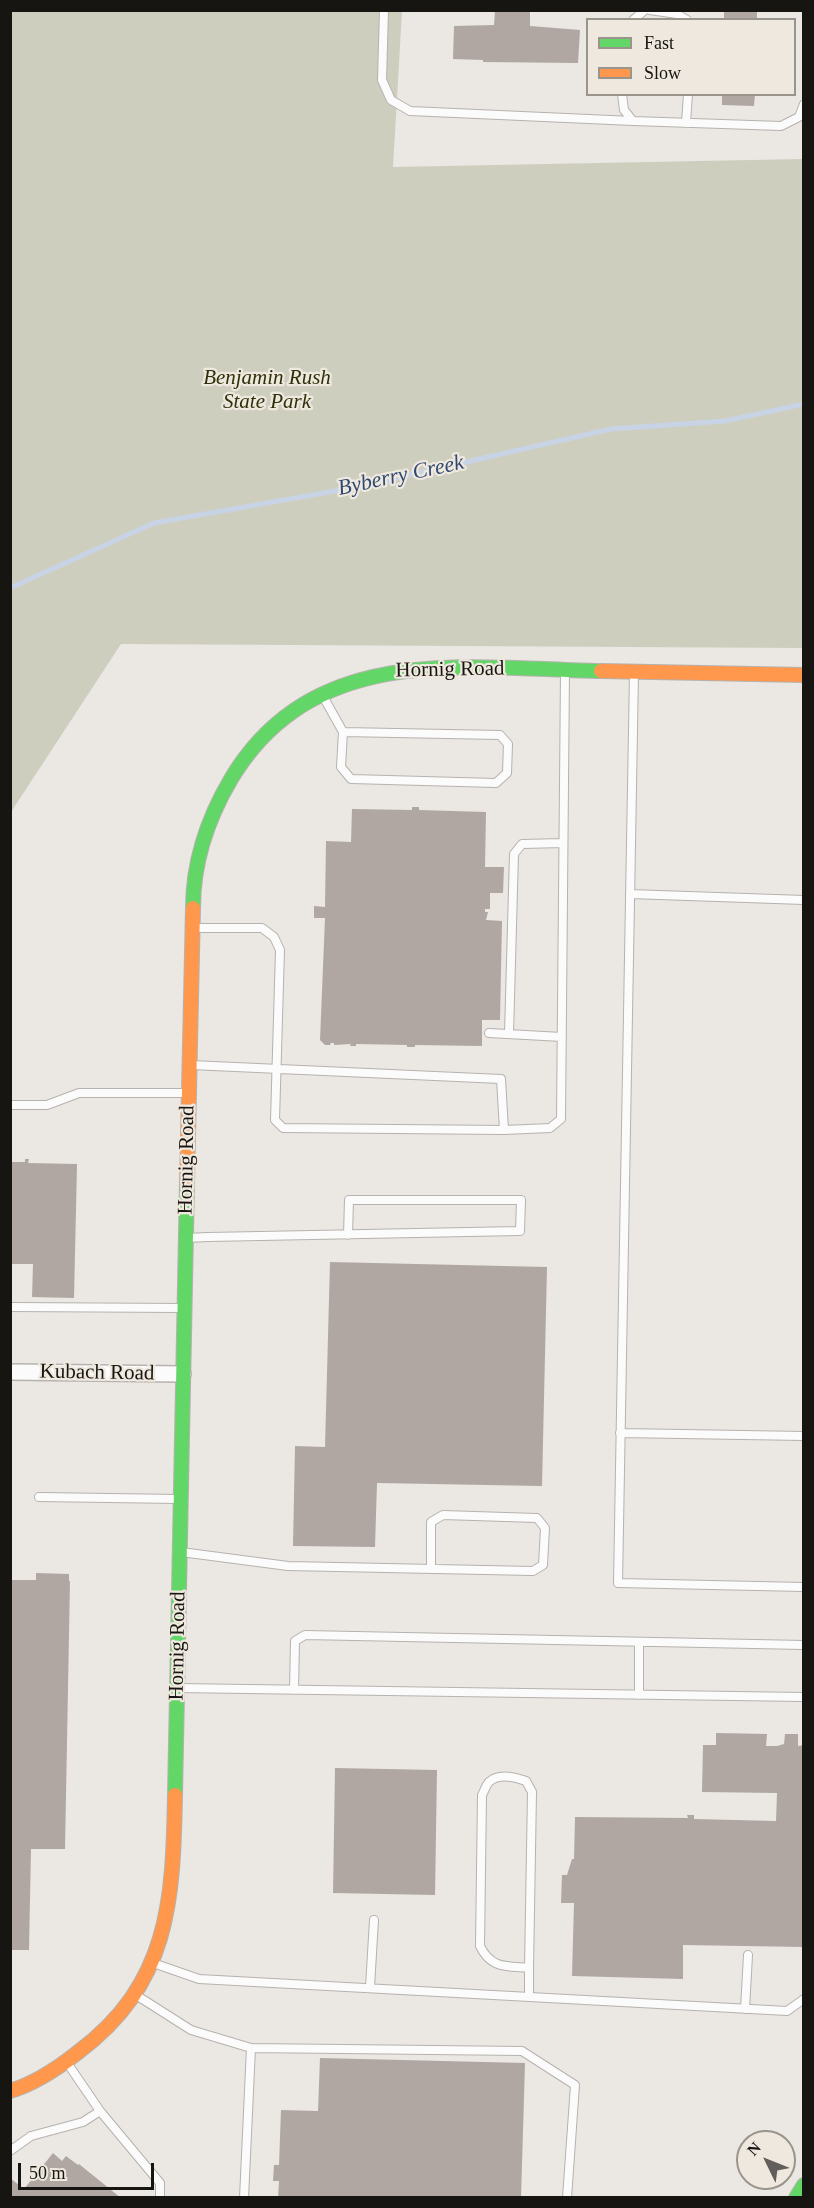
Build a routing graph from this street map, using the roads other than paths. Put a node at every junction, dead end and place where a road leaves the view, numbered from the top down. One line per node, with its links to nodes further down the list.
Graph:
1 (384, 10): 7 (lane)
2 (650, 10): 3 (lane)
3 (684, 18)
4 (622, 96): 7 (lane)
5 (688, 96): 8 (lane)
6 (804, 104): 8 (lane)
7 (633, 121): 8 (lane)
8 (686, 123)
9 (565, 670): 10 (main road, Hornig Road); 12 (main road, Hornig Road); 14 (lane)
10 (634, 671): 11 (main road, Hornig Road); 15 (lane)
11 (804, 675)
12 (322, 694): 13 (lane); 17 (main road, Hornig Road)
13 (343, 732): 13 (lane)
14 (563, 843): 19 (lane); 20 (lane)
15 (630, 894): 16 (lane); 32 (lane)
16 (804, 900)
17 (192, 928): 21 (main road, Hornig Road); 22 (lane)
18 (489, 1033): 19 (lane)
19 (509, 1034): 20 (lane)
20 (562, 1037): 25 (lane)
21 (189, 1065): 22 (lane); 23 (main road, Hornig Road)
22 (277, 1069): 25 (lane); 25 (lane)
23 (189, 1093): 24 (lane); 27 (main road, Hornig Road)
24 (10, 1105)
25 (504, 1130)
26 (348, 1235): 26 (lane); 27 (lane)
27 (186, 1238): 29 (main road, Hornig Road)
28 (10, 1307): 29 (lane)
29 (184, 1308): 31 (main road, Hornig Road)
30 (10, 1372): 31 (street, Kubach Road)
31 (183, 1374): 35 (main road, Hornig Road)
32 (621, 1433): 33 (lane); 38 (lane)
33 (804, 1436)
34 (39, 1497): 35 (lane)
35 (181, 1499): 36 (main road, Hornig Road)
36 (180, 1552): 37 (lane); 41 (main road, Hornig Road)
37 (431, 1569): 37 (lane)
38 (804, 1587)
39 (639, 1642): 40 (lane); 42 (lane); 43 (lane)
40 (804, 1646)
41 (177, 1688): 42 (lane); 47 (main road, Hornig Road)
42 (294, 1690): 43 (lane)
43 (639, 1695): 44 (lane)
44 (804, 1697)
45 (374, 1920): 49 (lane)
46 (748, 1955): 53 (lane)
47 (152, 1963): 49 (lane); 50 (main road, Hornig Road)
48 (529, 1968): 48 (lane); 51 (lane)
49 (370, 1987): 51 (lane)
50 (135, 1995): 54 (lane); 55 (main road, Hornig Road)
51 (529, 1996): 53 (lane)
52 (804, 1999): 53 (lane)
53 (745, 2009)
54 (251, 2048): 61 (lane); 62 (lane)
55 (67, 2063): 56 (main road, Hornig Road); 57 (lane)
56 (10, 2091)
57 (100, 2111): 58 (lane); 60 (lane)
58 (10, 2151)
59 (804, 2185): 63 (main road)
60 (160, 2198)
61 (244, 2198)
62 (567, 2198)
63 (796, 2198)

